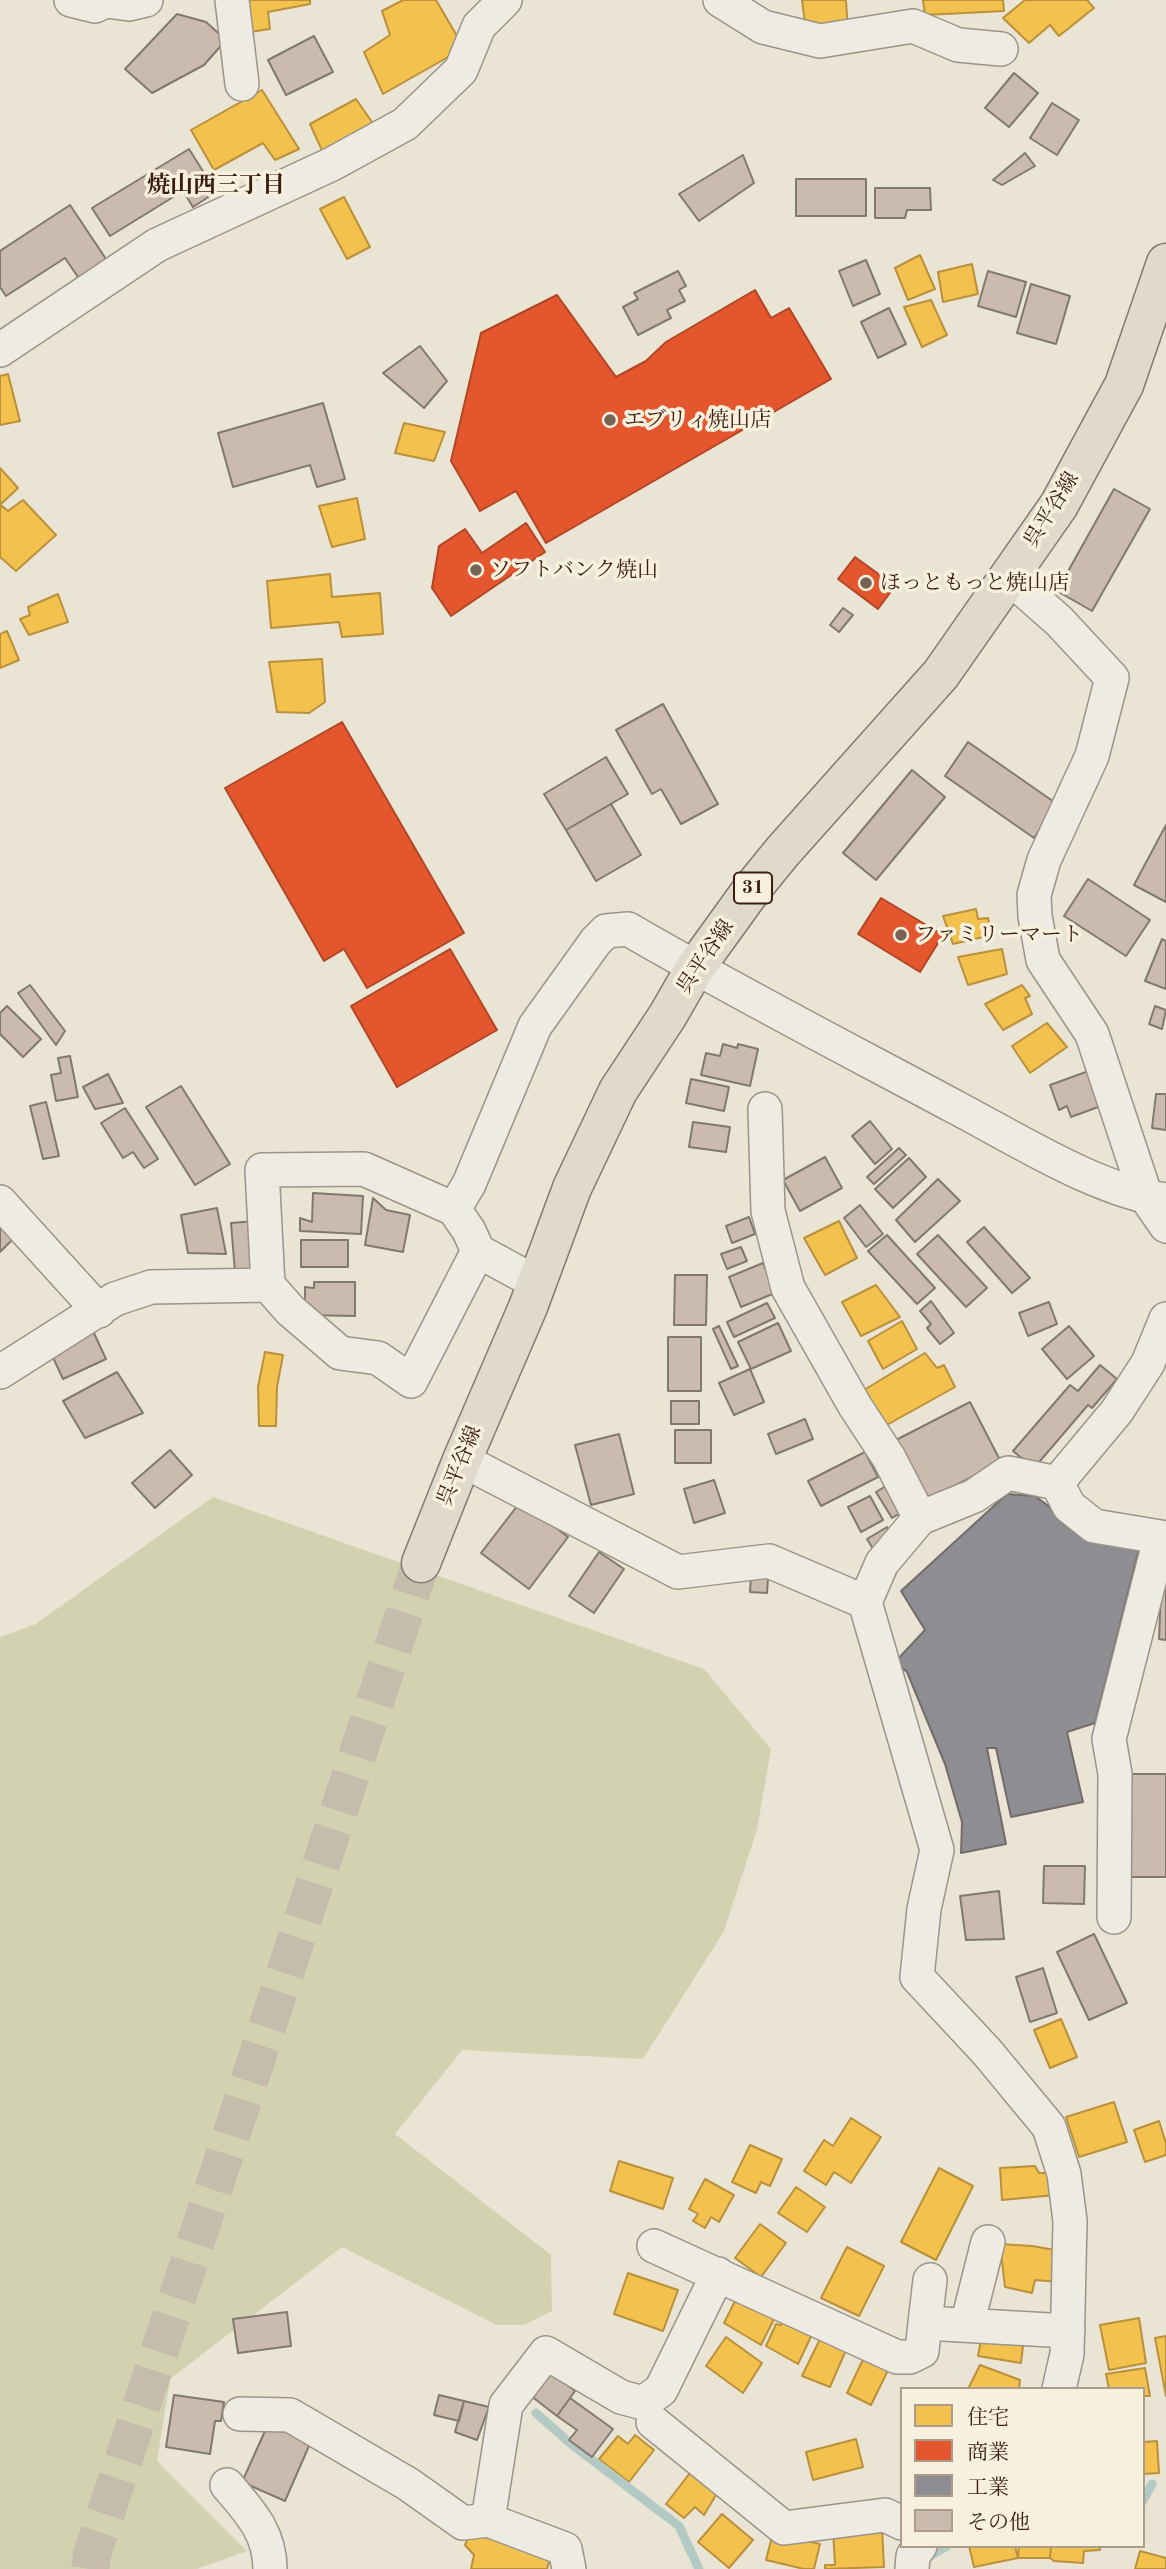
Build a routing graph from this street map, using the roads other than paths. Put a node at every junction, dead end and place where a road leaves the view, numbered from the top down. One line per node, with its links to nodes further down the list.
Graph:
1 (71, 0): 2 (street)
2 (107, 0): 3 (street)
3 (146, 0)
4 (232, 0): 8 (street)
5 (505, 0): 10 (street)
6 (720, 0): 7 (street)
7 (1001, 49)
8 (242, 84)
9 (1166, 263): 11 (main road, 呉平谷線 / 31)
10 (0, 350)
11 (1009, 576): 12 (main road, 呉平谷線 / 31); 14 (street)
12 (695, 968): 14 (street); 16 (street); 19 (main road, 呉平谷線 / 31)
13 (765, 1109): 26 (street)
14 (1156, 1199): 17 (street)
15 (0, 1202): 21 (street)
16 (454, 1209): 18 (street); 20 (street)
17 (1166, 1226)
18 (478, 1251): 19 (street); 20 (street)
19 (537, 1283): 24 (main road, 呉平谷線 / 31)
20 (268, 1285): 21 (street)
21 (99, 1311): 23 (street)
22 (1166, 1319): 25 (street)
23 (0, 1372)
24 (462, 1460): 28 (main road, 呉平谷線 / 31); 29 (street)
25 (1057, 1483): 26 (street); 27 (street)
26 (920, 1518): 29 (street)
27 (1163, 1538): 30 (street)
28 (421, 1563)
29 (865, 1602): 37 (street)
30 (1114, 1917)
31 (988, 2242): 36 (street)
32 (654, 2246): 33 (street)
33 (718, 2274): 35 (street); 42 (street)
34 (930, 2280): 35 (street)
35 (925, 2323): 36 (street)
36 (967, 2325): 37 (street)
37 (1068, 2331): 38 (street)
38 (1059, 2387)
39 (240, 2414): 42 (street)
40 (653, 2422): 43 (street)
41 (227, 2484): 45 (street)
42 (488, 2520): 46 (street)
43 (900, 2522)
44 (919, 2548): 47 (street)
45 (270, 2569)
46 (569, 2569)
47 (912, 2569)

